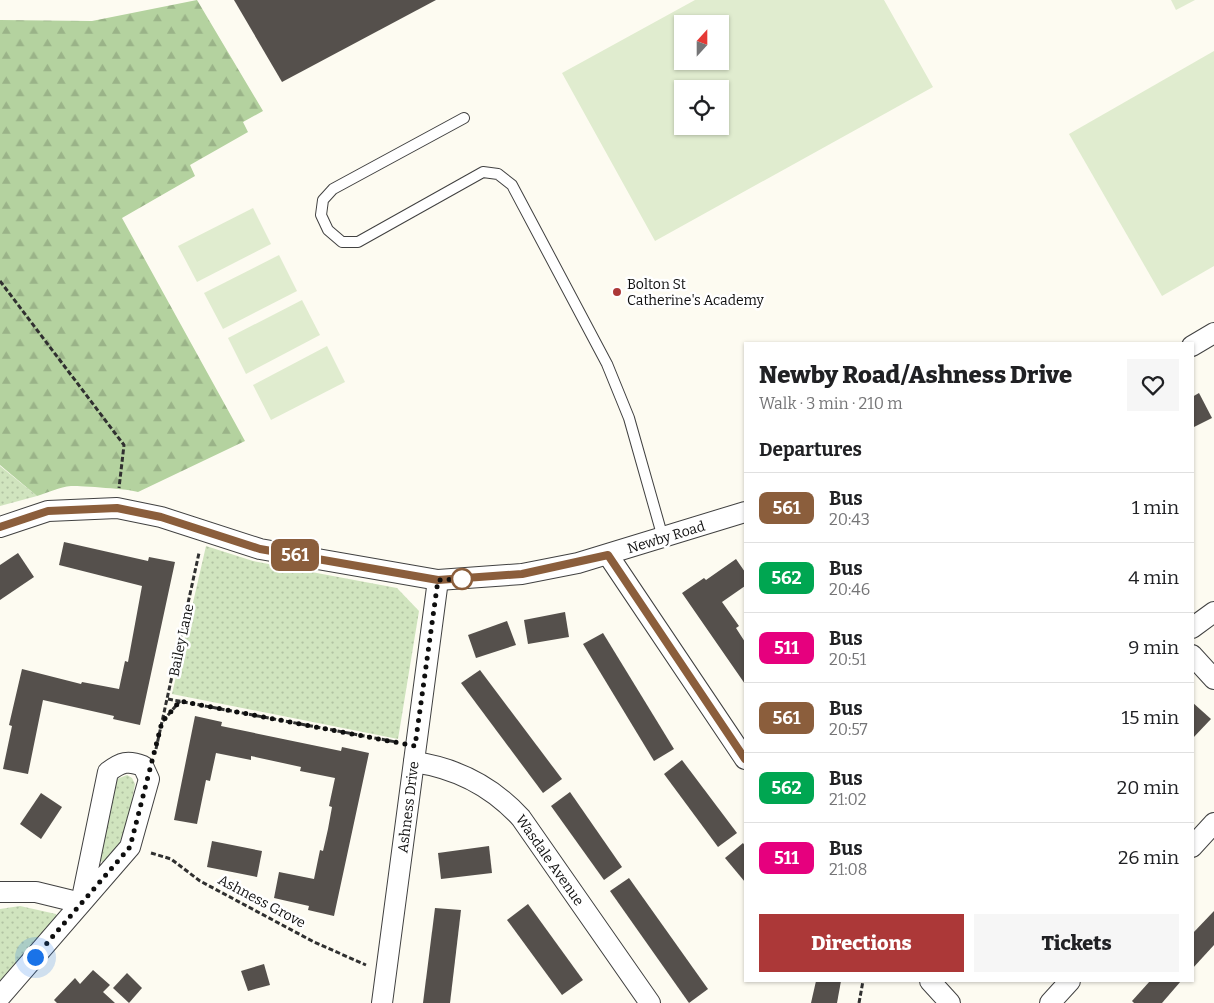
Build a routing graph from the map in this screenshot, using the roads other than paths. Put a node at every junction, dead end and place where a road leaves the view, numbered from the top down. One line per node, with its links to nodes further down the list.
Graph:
1 (464, 118): 6 (lane)
2 (1214, 333): 3 (street)
3 (1194, 345)
4 (744, 512): 6 (street, Newby Road)
5 (0, 527): 8 (street, Newby Road)
6 (663, 538): 7 (street, Newby Road)
7 (608, 555): 8 (street, Newby Road); 14 (street)
8 (438, 580): 13 (street, Ashness Drive)
9 (1214, 612): 10 (street)
10 (1194, 627)
11 (1194, 657): 12 (street)
12 (1214, 678)
13 (414, 754): 22 (street, Ashness Drive); 23 (street, Wasdale Avenue)
14 (744, 758)
15 (1214, 823): 16 (street)
16 (1194, 845)
17 (0, 892): 18 (street)
18 (81, 903): 18 (street); 21 (street)
19 (931, 982): 24 (street)
20 (1069, 982): 25 (street)
21 (0, 997)
22 (382, 1003)
23 (650, 1003)
24 (950, 1003)
25 (1050, 1003)

